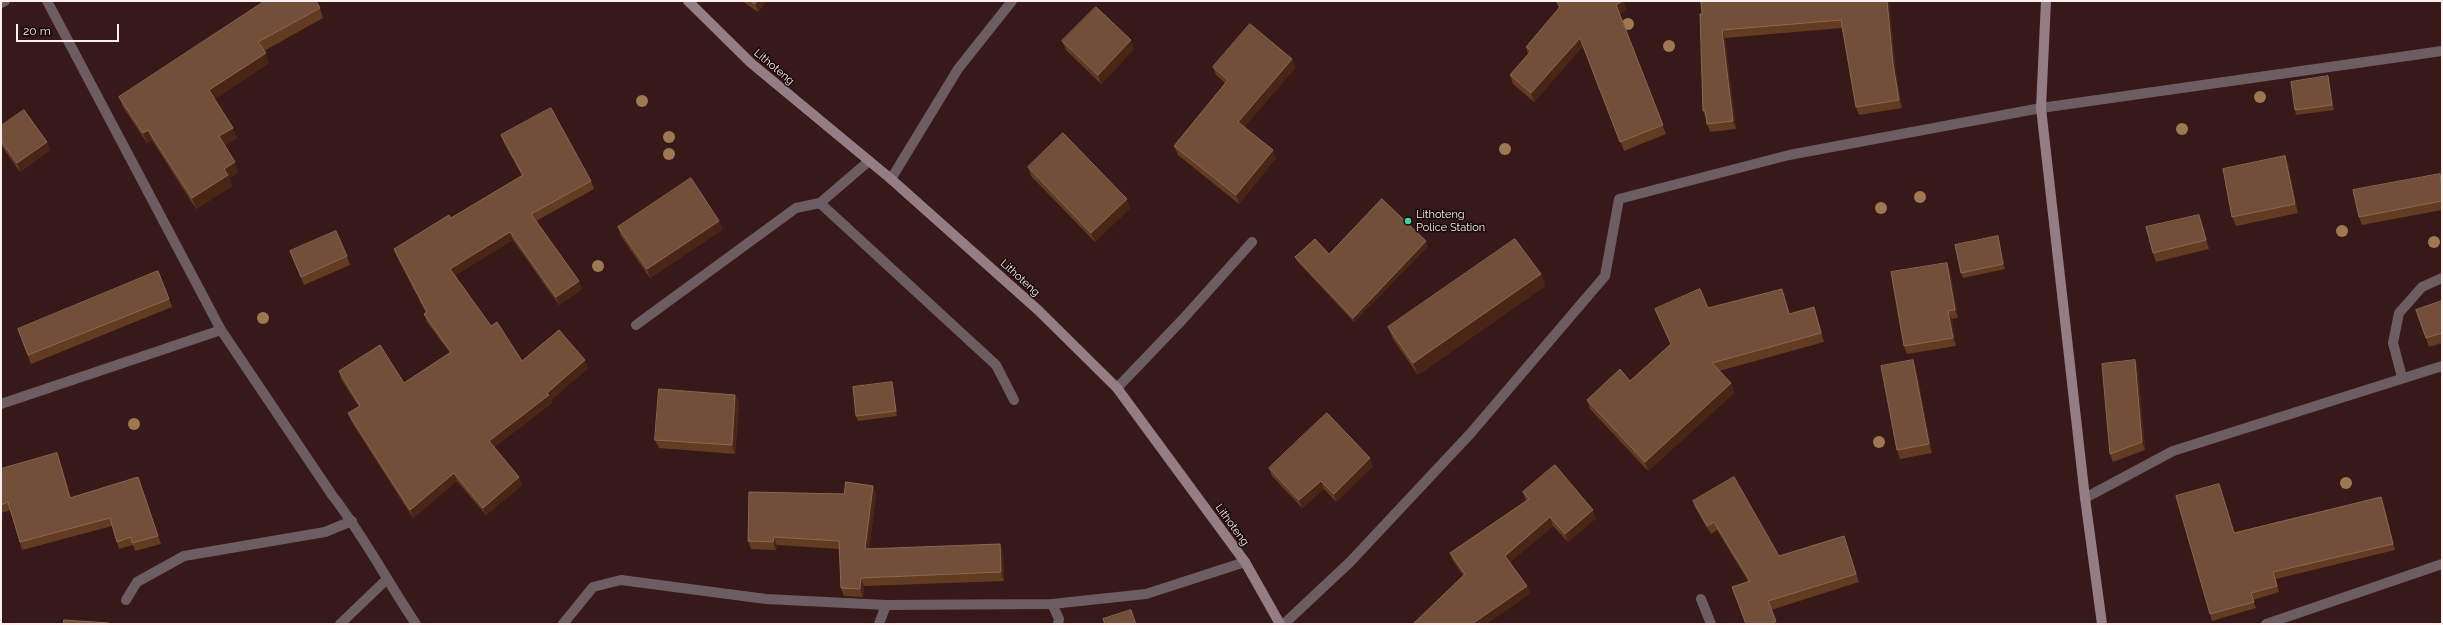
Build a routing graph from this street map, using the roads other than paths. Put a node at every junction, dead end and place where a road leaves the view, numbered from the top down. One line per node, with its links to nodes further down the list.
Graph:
1 (5, 1): 6 (street)
2 (48, 1): 15 (street)
3 (688, 1): 9 (main road, Lithoteng)
4 (1012, 1): 10 (street)
5 (2046, 1): 8 (main road)
6 (1, 4)
7 (2442, 51): 8 (street)
8 (2041, 108): 21 (main road); 36 (street)
9 (869, 161): 10 (main road, Lithoteng); 11 (street)
10 (891, 179): 18 (main road, Lithoteng)
11 (820, 203): 14 (street); 19 (street)
12 (1252, 242): 18 (street)
13 (2442, 278): 17 (street)
14 (636, 325)
15 (221, 330): 20 (street); 22 (street)
16 (2442, 366): 17 (street)
17 (2402, 377): 21 (street)
18 (1116, 388): 23 (main road, Lithoteng)
19 (1014, 400)
20 (1, 404)
21 (2085, 498): 38 (main road)
22 (352, 521): 25 (street); 27 (street)
23 (1245, 562): 28 (street); 35 (main road, Lithoteng)
24 (2442, 564): 39 (street)
25 (386, 580): 30 (street); 31 (street)
26 (1702, 599): 37 (street)
27 (126, 600)
28 (1052, 604): 29 (street); 34 (street)
29 (886, 605): 32 (street); 33 (street)
30 (340, 624)
31 (416, 624)
32 (563, 624)
33 (879, 624)
34 (1058, 624)
35 (1280, 624)
36 (1284, 624)
37 (1711, 624)
38 (2102, 624)
39 (2266, 624)

